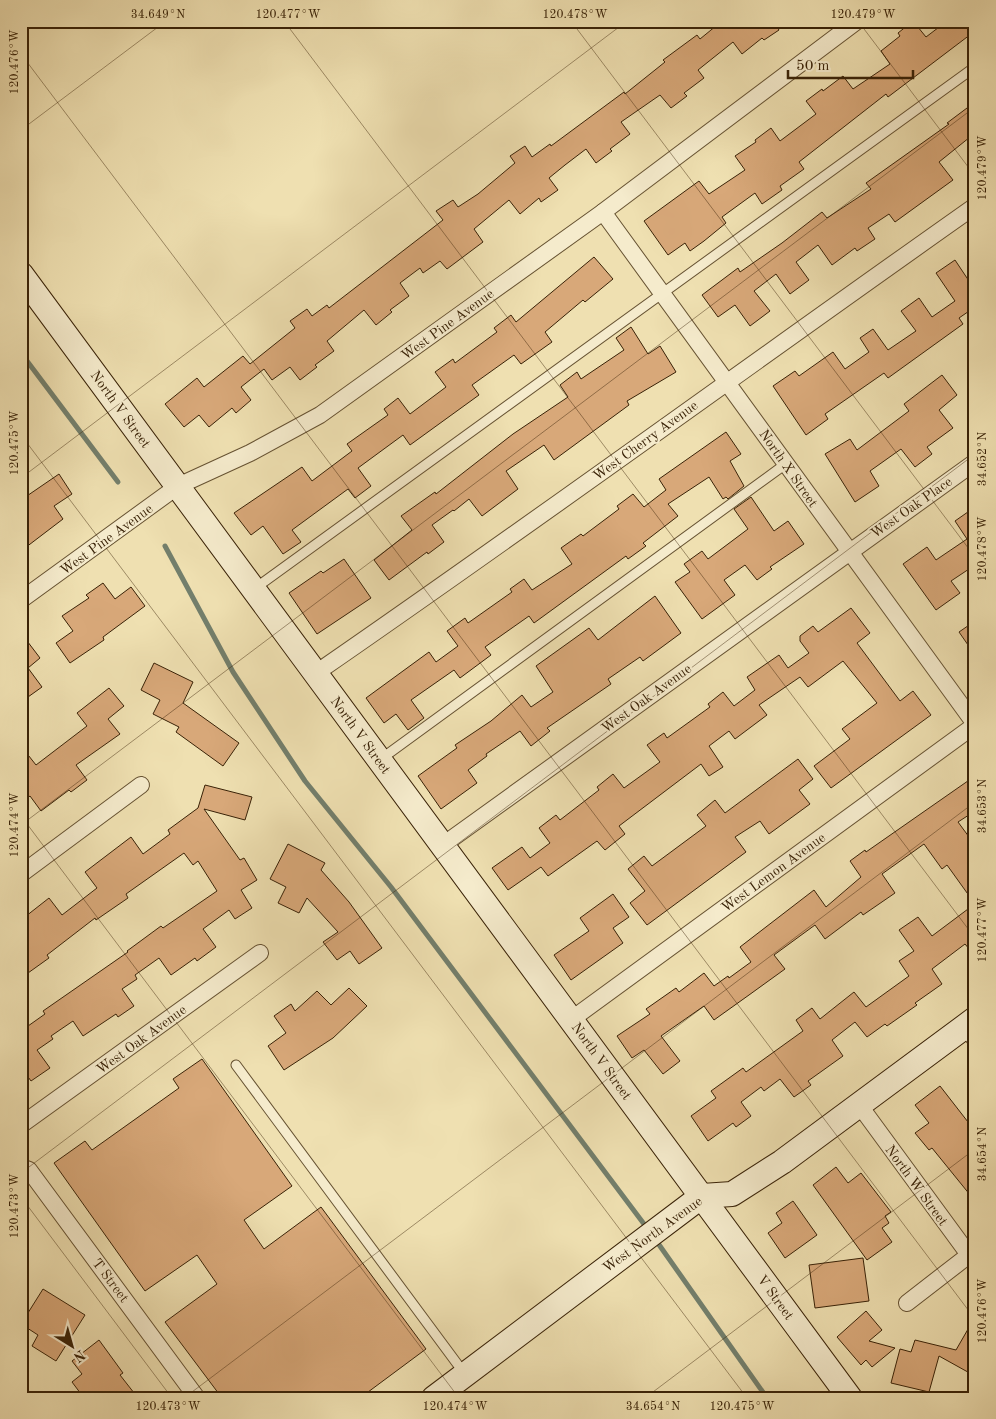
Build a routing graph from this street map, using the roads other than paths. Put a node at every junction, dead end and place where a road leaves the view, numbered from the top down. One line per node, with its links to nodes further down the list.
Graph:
1 (857, 21): 4 (street, West Pine Avenue)
2 (975, 67): 6 (lane)
3 (975, 206): 7 (street, West Cherry Avenue)
4 (603, 212): 6 (street, North X Street); 10 (street, West Pine Avenue)
5 (21, 274): 10 (street, North V Street)
6 (664, 294): 7 (street, North X Street); 12 (lane)
7 (727, 380): 9 (street, North X Street); 14 (street, West Cherry Avenue)
8 (975, 462): 11 (street, West Oak Place)
9 (787, 463): 11 (street, North X Street); 16 (lane)
10 (178, 486): 12 (street, North V Street); 13 (street, West Pine Avenue)
11 (848, 551): 15 (street, North X Street); 18 (street, West Oak Avenue)
12 (254, 590): 14 (street, North V Street)
13 (21, 600)
14 (316, 673): 16 (street, North V Street)
15 (975, 724): 21 (street, West Lemon Avenue)
16 (380, 760): 18 (street, North V Street)
17 (141, 785): 19 (street)
18 (443, 845): 21 (street, North V Street)
19 (21, 874)
20 (260, 953): 25 (street, West Oak Avenue)
21 (572, 1020): 27 (street, North V Street)
22 (971, 1031): 24 (street, West North Avenue)
23 (236, 1065): 30 (lane)
24 (860, 1106): 27 (street, West North Avenue); 28 (street, North W Street)
25 (21, 1125)
26 (21, 1167): 31 (street, T Street)
27 (702, 1196): 30 (street, West North Avenue); 33 (street, V Street)
28 (972, 1259): 29 (street)
29 (907, 1302)
30 (466, 1375): 32 (street, West North Avenue)
31 (197, 1398)
32 (434, 1398)
33 (850, 1398)

